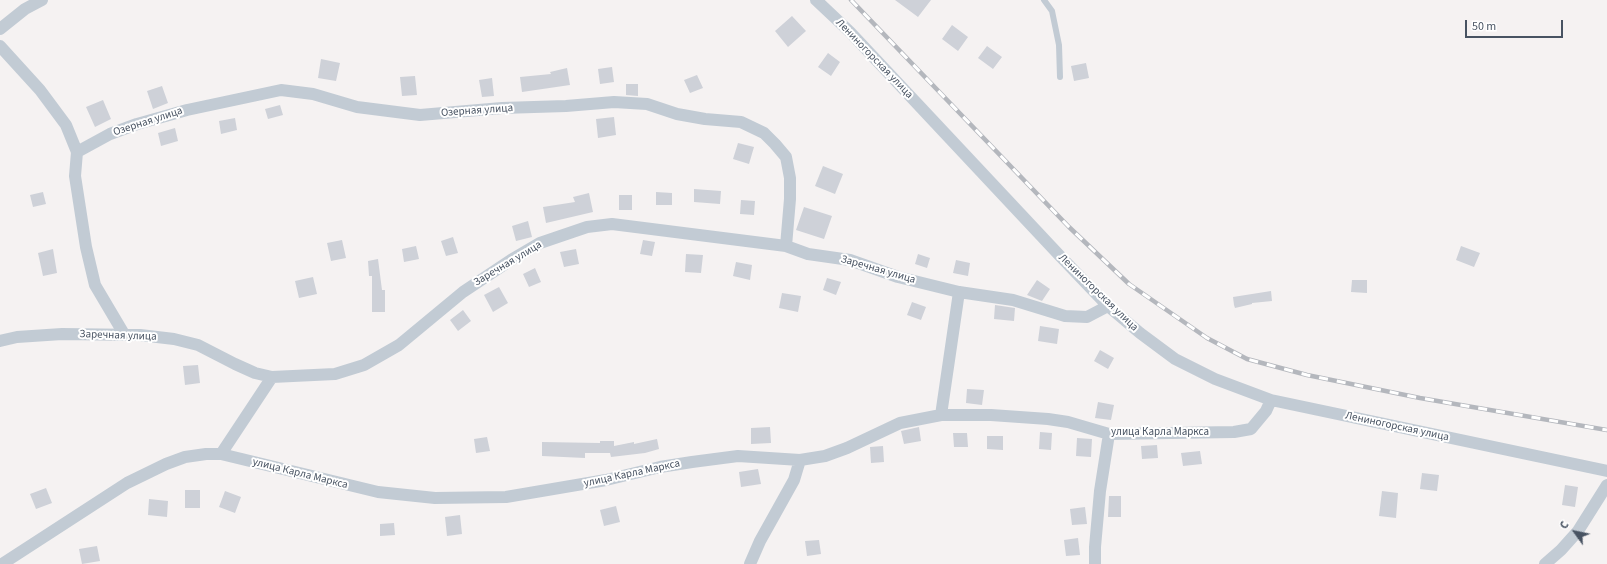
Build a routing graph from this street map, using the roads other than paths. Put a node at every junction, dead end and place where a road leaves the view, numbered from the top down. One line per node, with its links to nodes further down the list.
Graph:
1 (42, 0): 4 (street)
2 (816, 0): 10 (street, Лениногорская улица)
3 (1044, 0): 6 (lane)
4 (0, 29)
5 (0, 46): 7 (street)
6 (1060, 77)
7 (77, 152): 8 (street, Озерная улица); 11 (street)
8 (786, 246): 9 (street, Заречная улица); 13 (street, Заречная улица)
9 (959, 292): 10 (street, Заречная улица); 15 (street)
10 (1108, 306): 14 (street, Лениногорская улица)
11 (124, 334): 12 (street, Заречная улица); 13 (street, Заречная улица)
12 (0, 341)
13 (272, 377): 17 (street)
14 (1271, 400): 16 (street, улица Карла Маркса); 19 (street, Лениногорская улица)
15 (941, 415): 16 (street, улица Карла Маркса); 18 (street, улица Карла Маркса)
16 (1109, 434): 23 (street)
17 (222, 454): 18 (street, улица Карла Маркса); 21 (street, улица Карла Маркса)
18 (800, 460): 22 (street)
19 (1607, 471)
20 (1607, 485): 24 (street)
21 (2, 564)
22 (750, 564)
23 (1094, 564)
24 (1545, 564)

